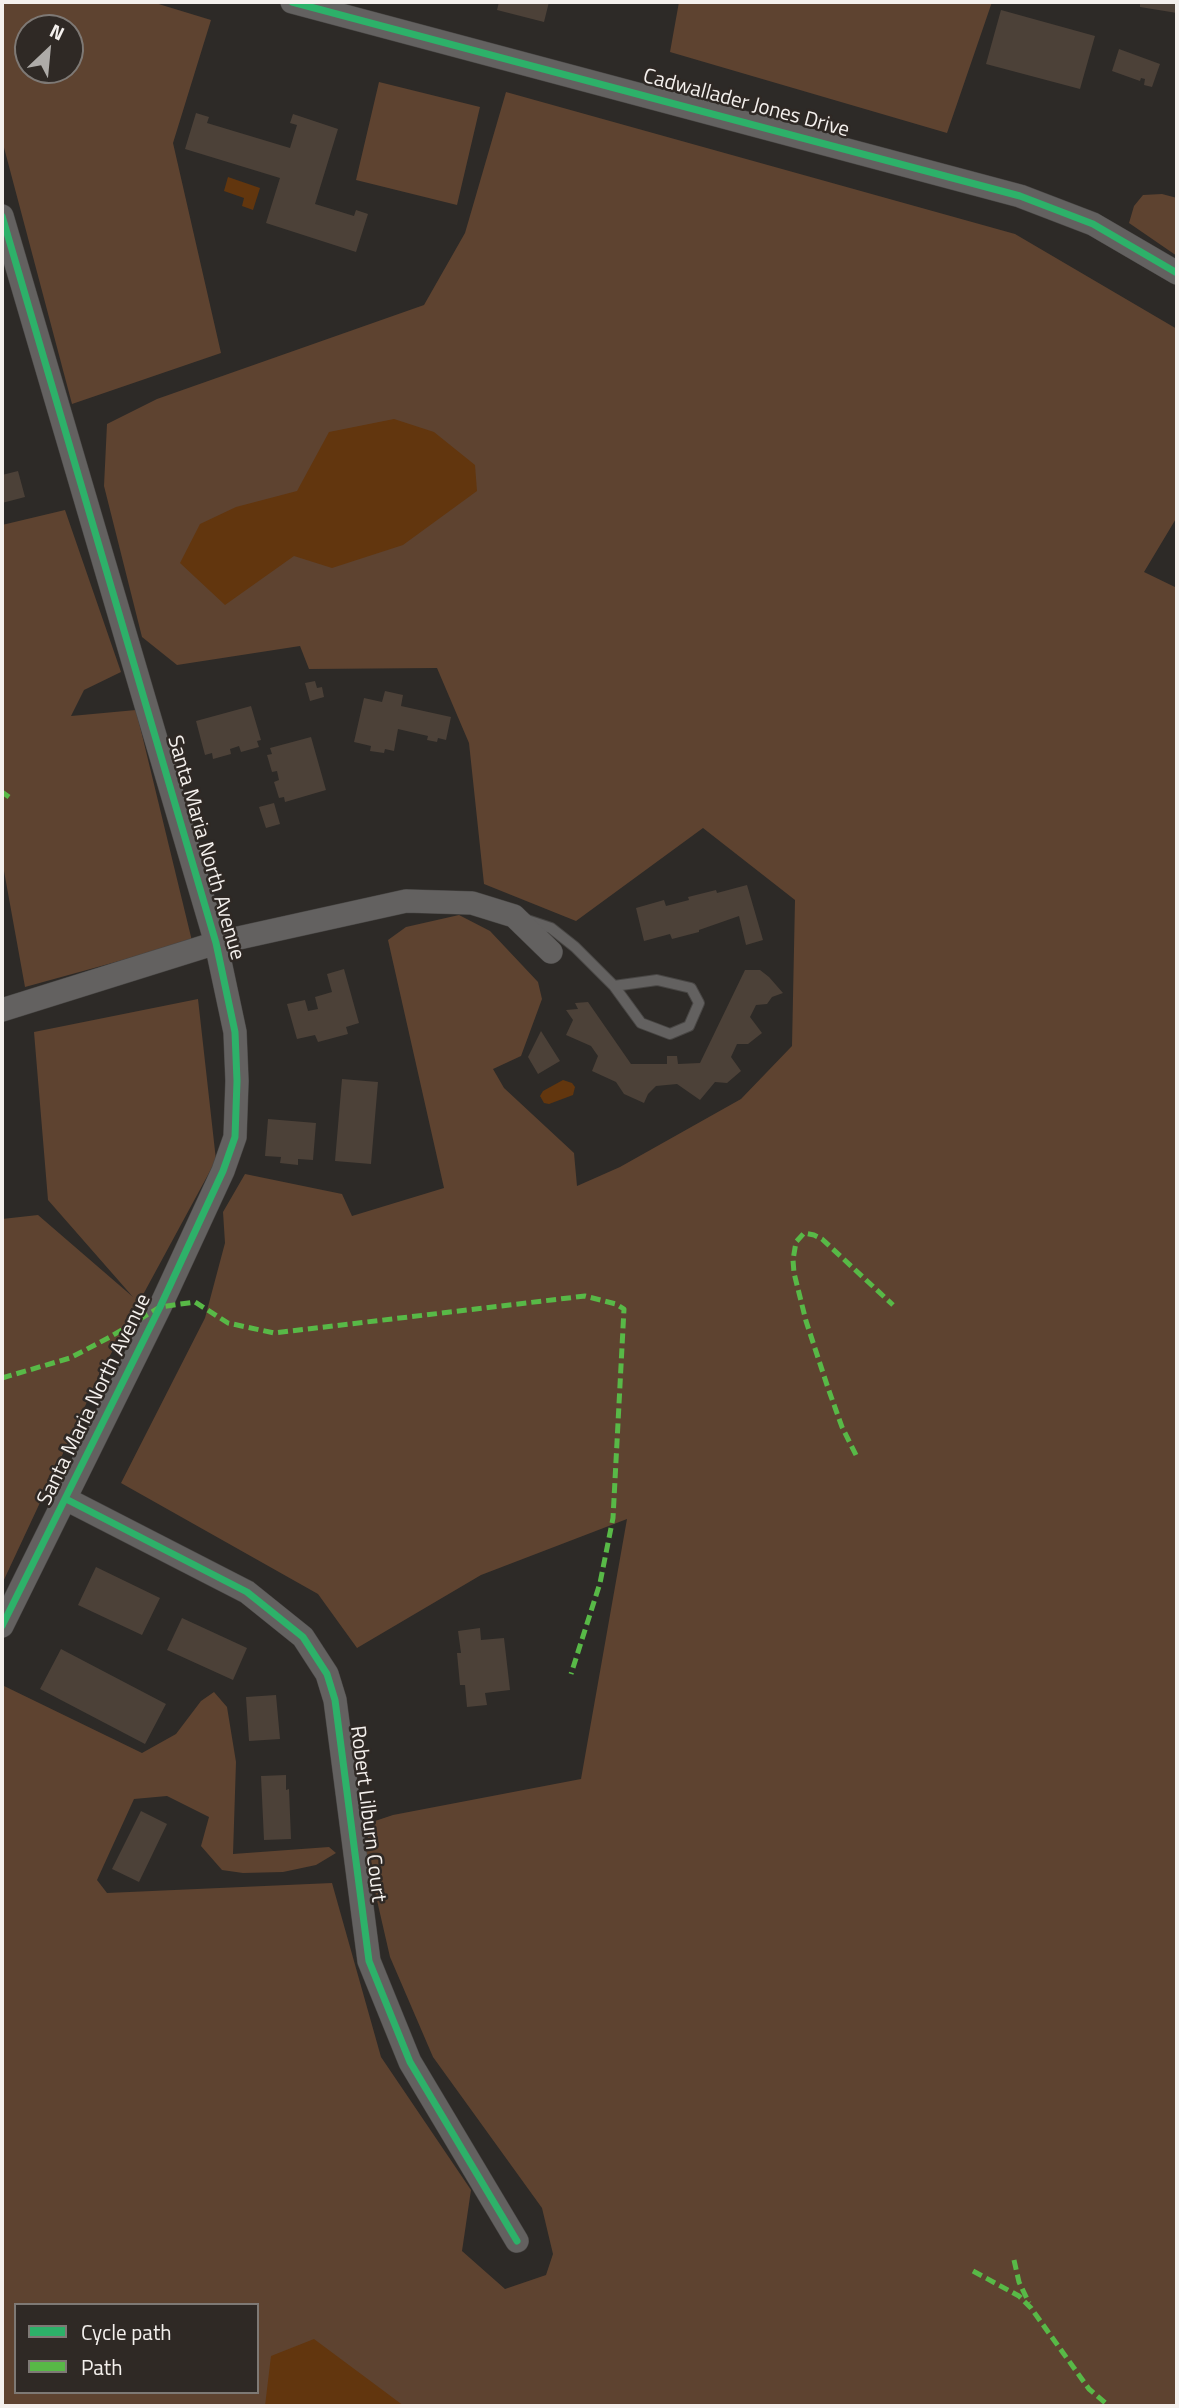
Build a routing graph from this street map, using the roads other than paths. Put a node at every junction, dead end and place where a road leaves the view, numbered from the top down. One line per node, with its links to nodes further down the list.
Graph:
1 (292, 2): 3 (street, Cadwallader Jones Drive)
2 (2, 216): 5 (street, Santa Maria North Avenue)
3 (1177, 273)
4 (514, 916): 5 (street); 6 (street); 7 (lane)
5 (216, 943): 8 (street); 9 (street, Santa Maria North Avenue)
6 (551, 952)
7 (614, 986): 7 (lane)
8 (2, 1010)
9 (66, 1499): 10 (street, Santa Maria North Avenue); 11 (street, Robert Lilburn Court)
10 (2, 1626)
11 (517, 2241)

